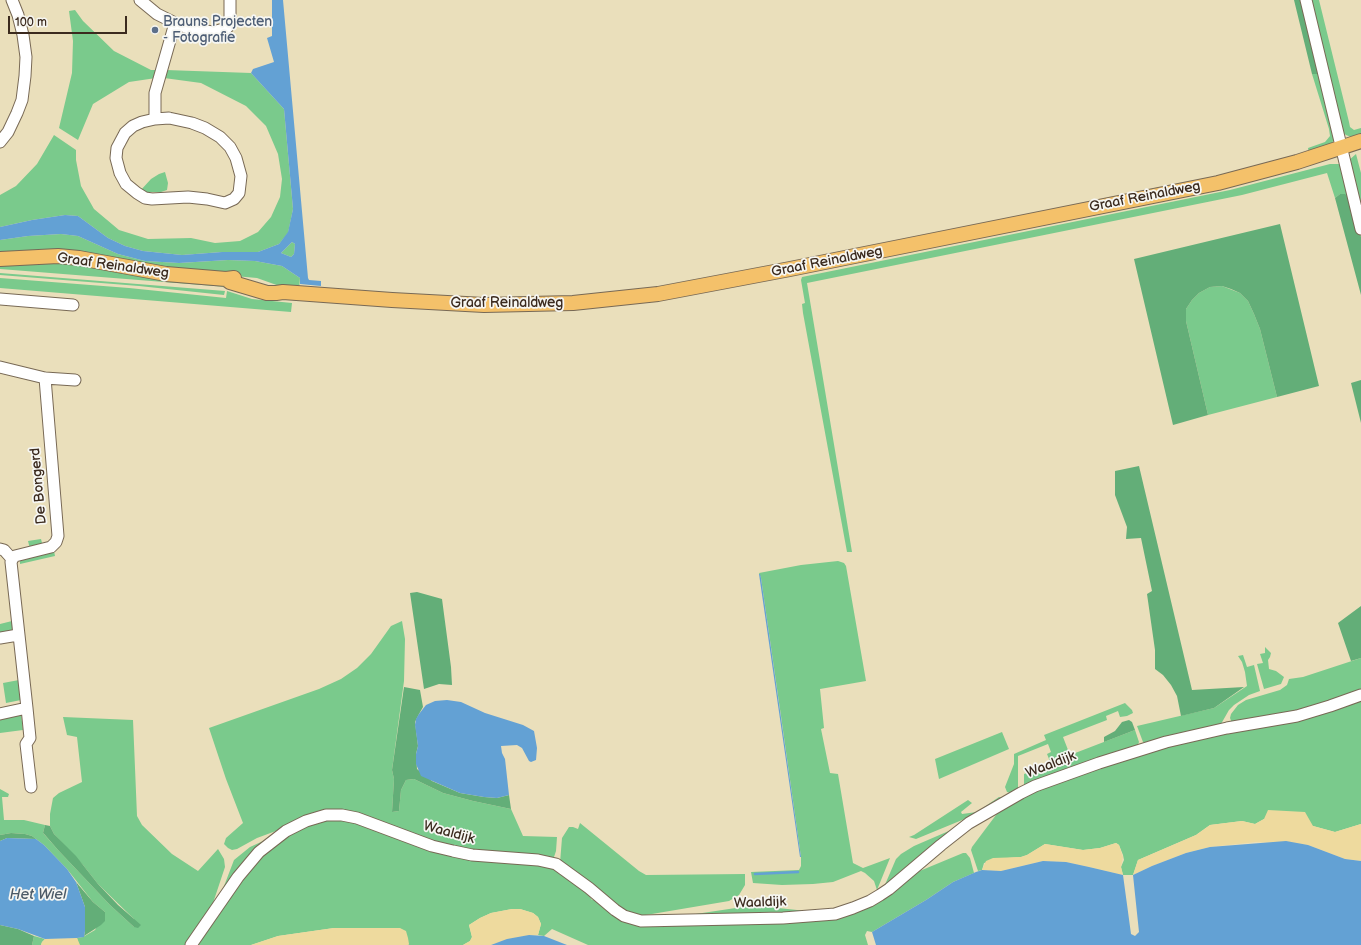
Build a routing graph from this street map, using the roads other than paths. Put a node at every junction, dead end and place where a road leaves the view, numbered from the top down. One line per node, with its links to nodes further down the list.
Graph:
1 (12, 0): 8 (street)
2 (140, 0): 5 (street)
3 (230, 0): 5 (street)
4 (1306, 0): 9 (street)
5 (175, 23): 6 (street)
6 (154, 119): 6 (street)
7 (1361, 140): 9 (main road, Graaf Reinaldweg)
8 (0, 142)
9 (1341, 148): 10 (street); 11 (main road, Graaf Reinaldweg)
10 (1361, 229)
11 (0, 259)
12 (0, 299): 13 (street)
13 (73, 305)
14 (0, 367): 15 (street)
15 (45, 378): 16 (street); 18 (street, De Bongerd)
16 (75, 380)
17 (0, 549): 18 (street)
18 (12, 559): 19 (street)
19 (18, 635): 20 (street); 22 (street)
20 (0, 638)
21 (1361, 695): 25 (street, Waaldijk)
22 (27, 708): 23 (street); 24 (street)
23 (0, 714)
24 (31, 786)
25 (191, 945)

